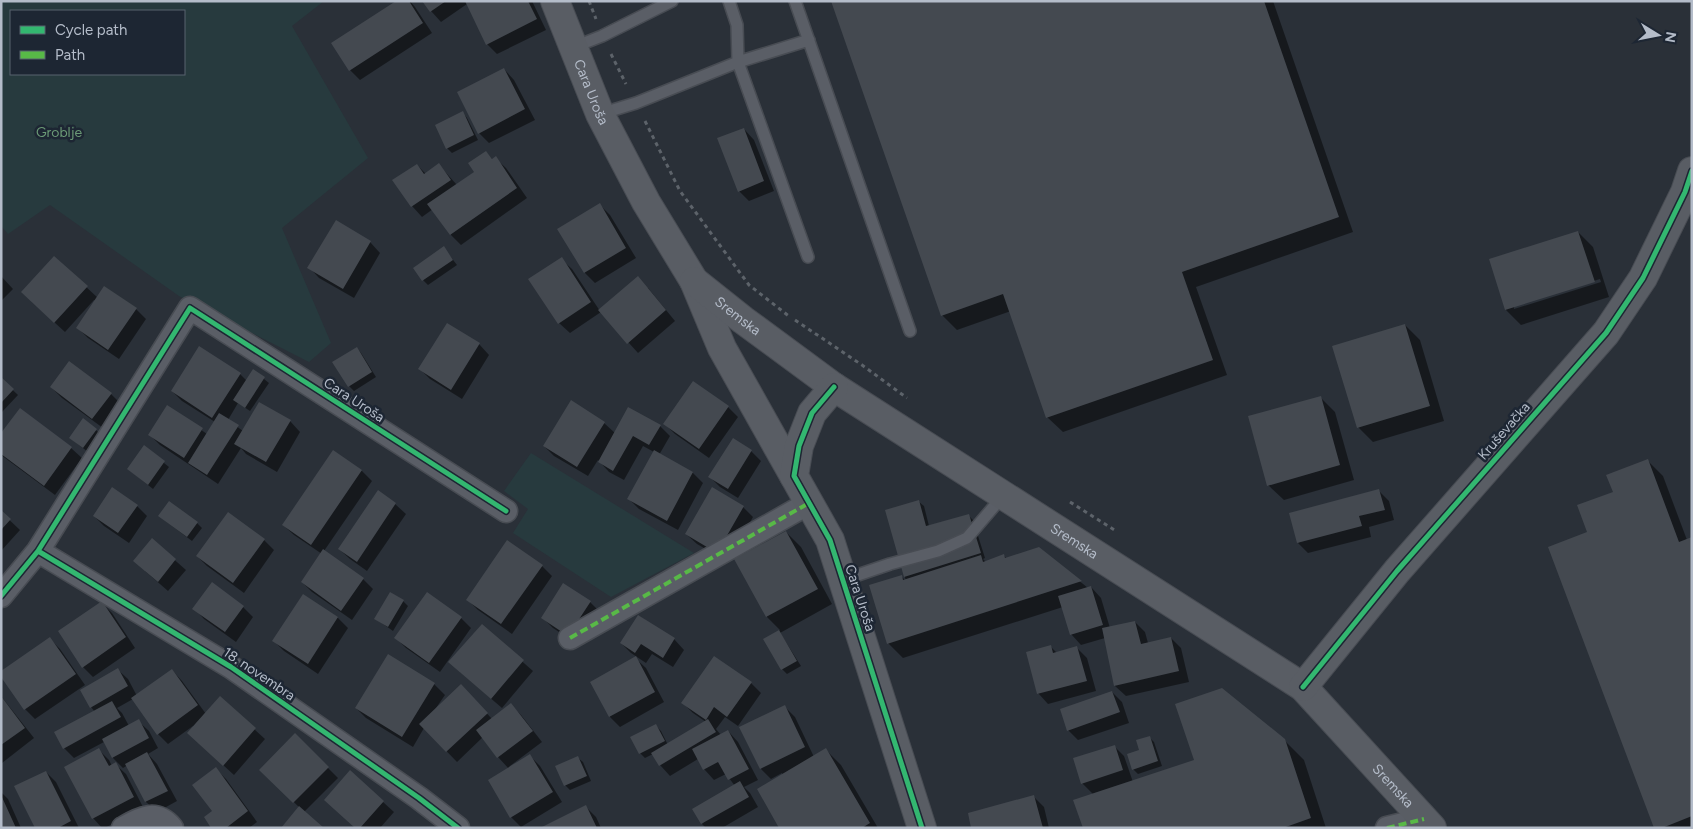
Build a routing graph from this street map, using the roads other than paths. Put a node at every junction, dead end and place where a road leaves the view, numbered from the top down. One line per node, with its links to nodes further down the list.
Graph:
1 (555, 1): 6 (main road, Cara Uroša)
2 (672, 1): 6 (lane)
3 (729, 1): 7 (lane)
4 (795, 1): 5 (lane)
5 (809, 40): 7 (lane); 12 (lane)
6 (574, 47): 8 (main road, Cara Uroša)
7 (738, 62): 8 (lane); 10 (lane)
8 (600, 114): 11 (main road, Cara Uroša)
9 (1692, 171): 22 (main road, Kruševačka)
10 (808, 257)
11 (694, 281): 13 (main road, Sremska); 14 (main road, Cara Uroša)
12 (910, 331)
13 (834, 387): 14 (main road); 15 (main road, Sremska)
14 (794, 476): 16 (main road, Cara Uroša)
15 (1002, 496): 19 (lane); 22 (main road, Sremska)
16 (809, 503): 19 (main road, Cara Uroša); 21 (street)
17 (506, 512): 18 (street, Cara Uroša)
18 (38, 551): 20 (street); 26 (street, 18. novembra)
19 (843, 580): 27 (main road, Cara Uroša)
20 (1, 596)
21 (570, 638)
22 (1303, 688): 23 (main road, Sremska)
23 (1428, 823): 28 (street)
24 (123, 828): 25 (street)
25 (172, 828)
26 (458, 828)
27 (922, 828)
28 (1387, 828)

